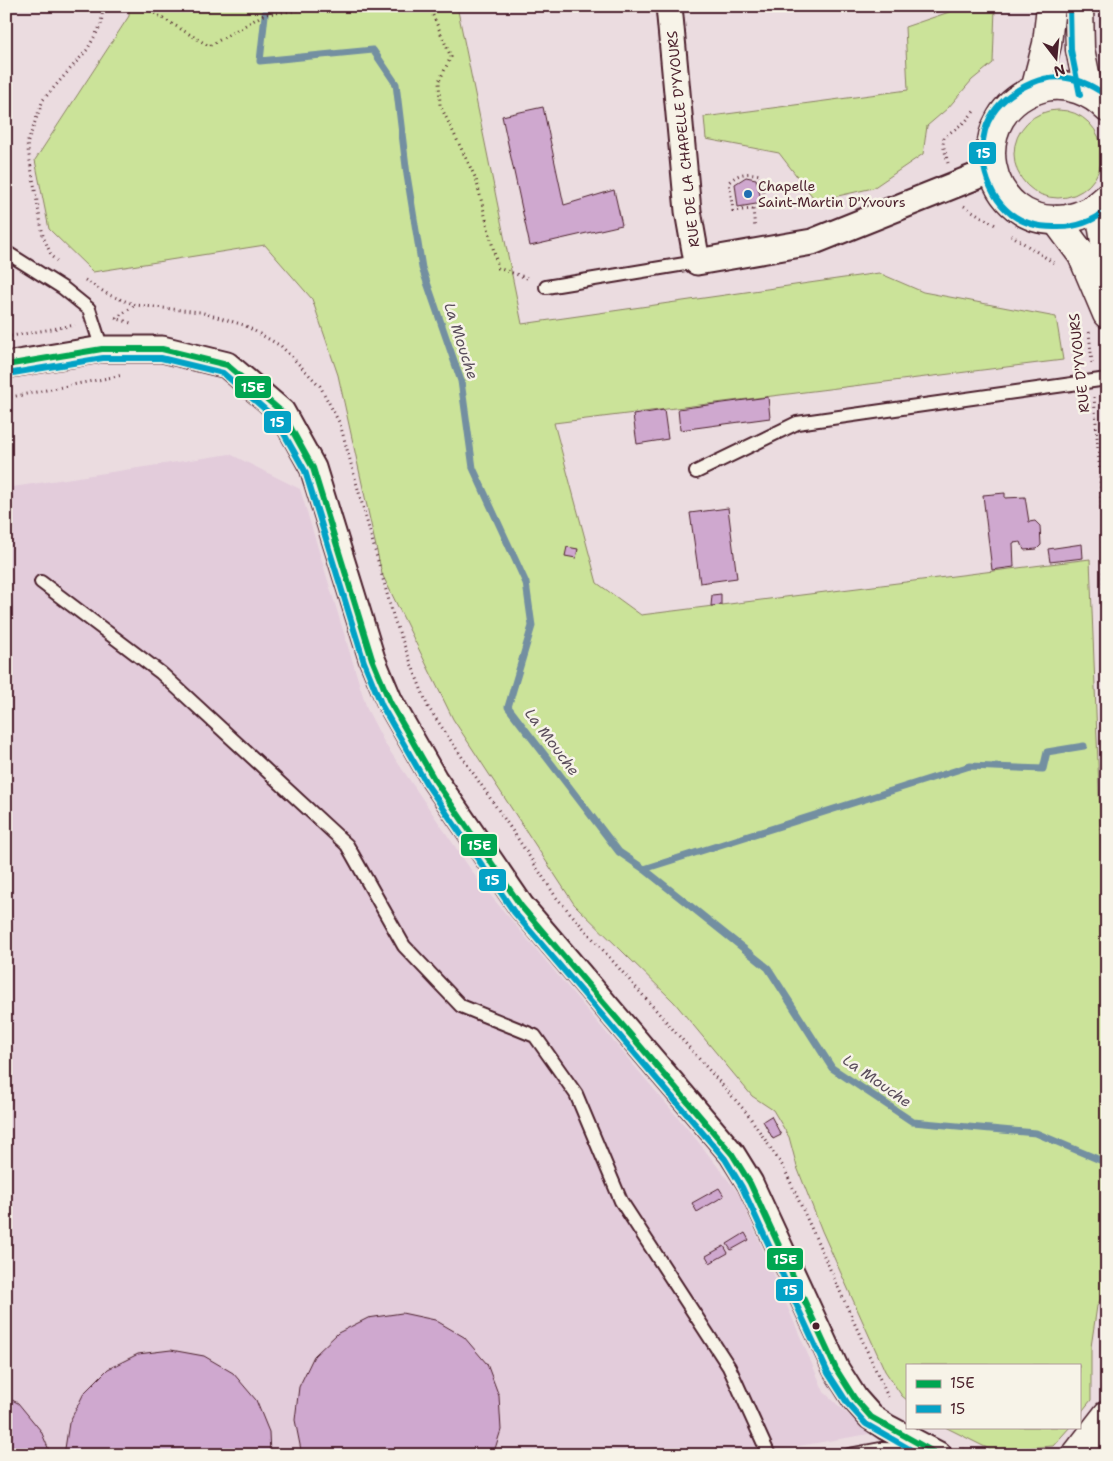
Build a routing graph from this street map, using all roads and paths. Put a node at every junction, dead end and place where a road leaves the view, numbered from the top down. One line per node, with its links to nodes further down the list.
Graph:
1 (103, 6): 23 (path)
2 (338, 6): 8 (path)
3 (408, 6): 7 (path)
4 (669, 6): 22 (street, RUE DE LA CHAPELLE D'YVOURS)
5 (1051, 6): 9 (main road)
6 (1079, 6): 10 (main road)
7 (429, 7): 26 (path)
8 (146, 8)
9 (1035, 90): 10 (main road); 12 (main road)
10 (1098, 101)
11 (977, 105): 13 (path)
12 (992, 170): 13 (street, RUE DE LA CHAPELLE D'YVOURS); 16 (main road)
13 (955, 184): 17 (path); 20 (street, RUE DE LA CHAPELLE D'YVOURS)
14 (1103, 202): 16 (main road); 21 (main road)
15 (753, 209): 15 (path); 20 (path)
16 (1056, 220): 28 (main road)
17 (1002, 229)
18 (1010, 235): 24 (path)
19 (6, 252): 29 (lane)
20 (759, 252): 22 (street, RUE DE LA CHAPELLE D'YVOURS)
21 (1107, 254)
22 (697, 262): 26 (lane)
23 (60, 263)
24 (1059, 266)
25 (76, 274): 27 (path)
26 (546, 287)
27 (136, 305): 29 (path); 40 (path)
28 (1097, 320): 34 (path, RUE D'YVOURS)
29 (94, 322): 30 (path); 31 (lane)
30 (6, 337)
31 (102, 349): 32 (street); 43 (street)
32 (6, 365)
33 (1107, 380): 34 (lane)
34 (1093, 381): 35 (lane); 37 (path, RUE D'YVOURS)
35 (696, 472)
36 (41, 582): 44 (lane)
37 (1107, 666)
38 (1107, 1344): 39 (path)
39 (1107, 1352)
40 (894, 1402)
41 (1107, 1415): 42 (main road)
42 (1082, 1452)
43 (934, 1454): 45 (lane)
44 (769, 1455)
45 (849, 1455)

